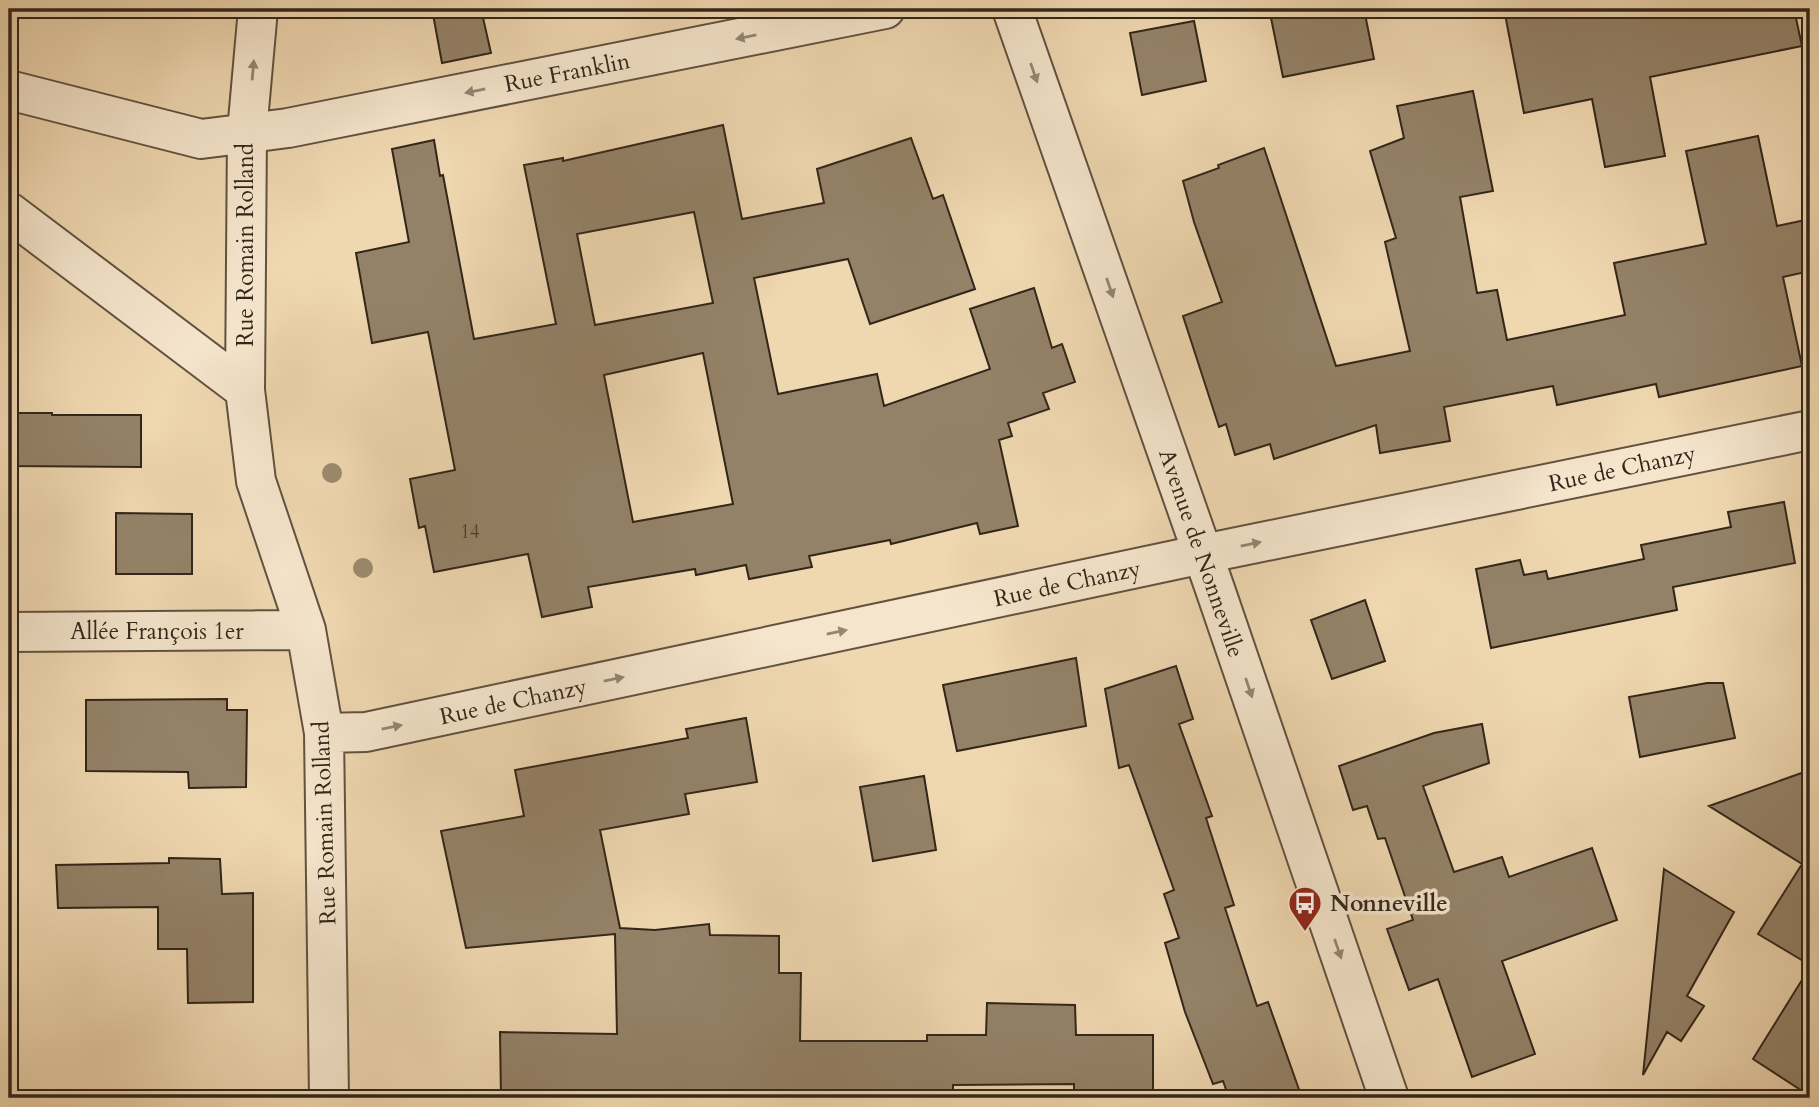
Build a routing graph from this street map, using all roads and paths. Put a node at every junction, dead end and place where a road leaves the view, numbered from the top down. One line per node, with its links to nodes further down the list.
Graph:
1 (258, 9): 5 (street, one-way to 1)
2 (885, 9): 5 (street, Rue Franklin, one-way to 5)
3 (1012, 9): 9 (street, Avenue de Nonneville, one-way to 9)
4 (9, 90): 5 (street, Rue Romain Rolland)
5 (247, 132): 7 (street, Rue Romain Rolland)
6 (9, 212): 7 (street, Rue Romain Rolland)
7 (245, 390): 10 (street, Rue Romain Rolland)
8 (1810, 430): 9 (street, Rue de Chanzy, one-way to 8)
9 (1203, 554): 12 (street, Rue de Chanzy, one-way to 9); 14 (street, Avenue de Nonneville, one-way to 14)
10 (306, 630): 11 (street, Allée François 1er); 12 (street, Rue Romain Rolland)
11 (9, 632)
12 (324, 733): 13 (street, Rue Romain Rolland)
13 (329, 1098)
14 (1389, 1098)

